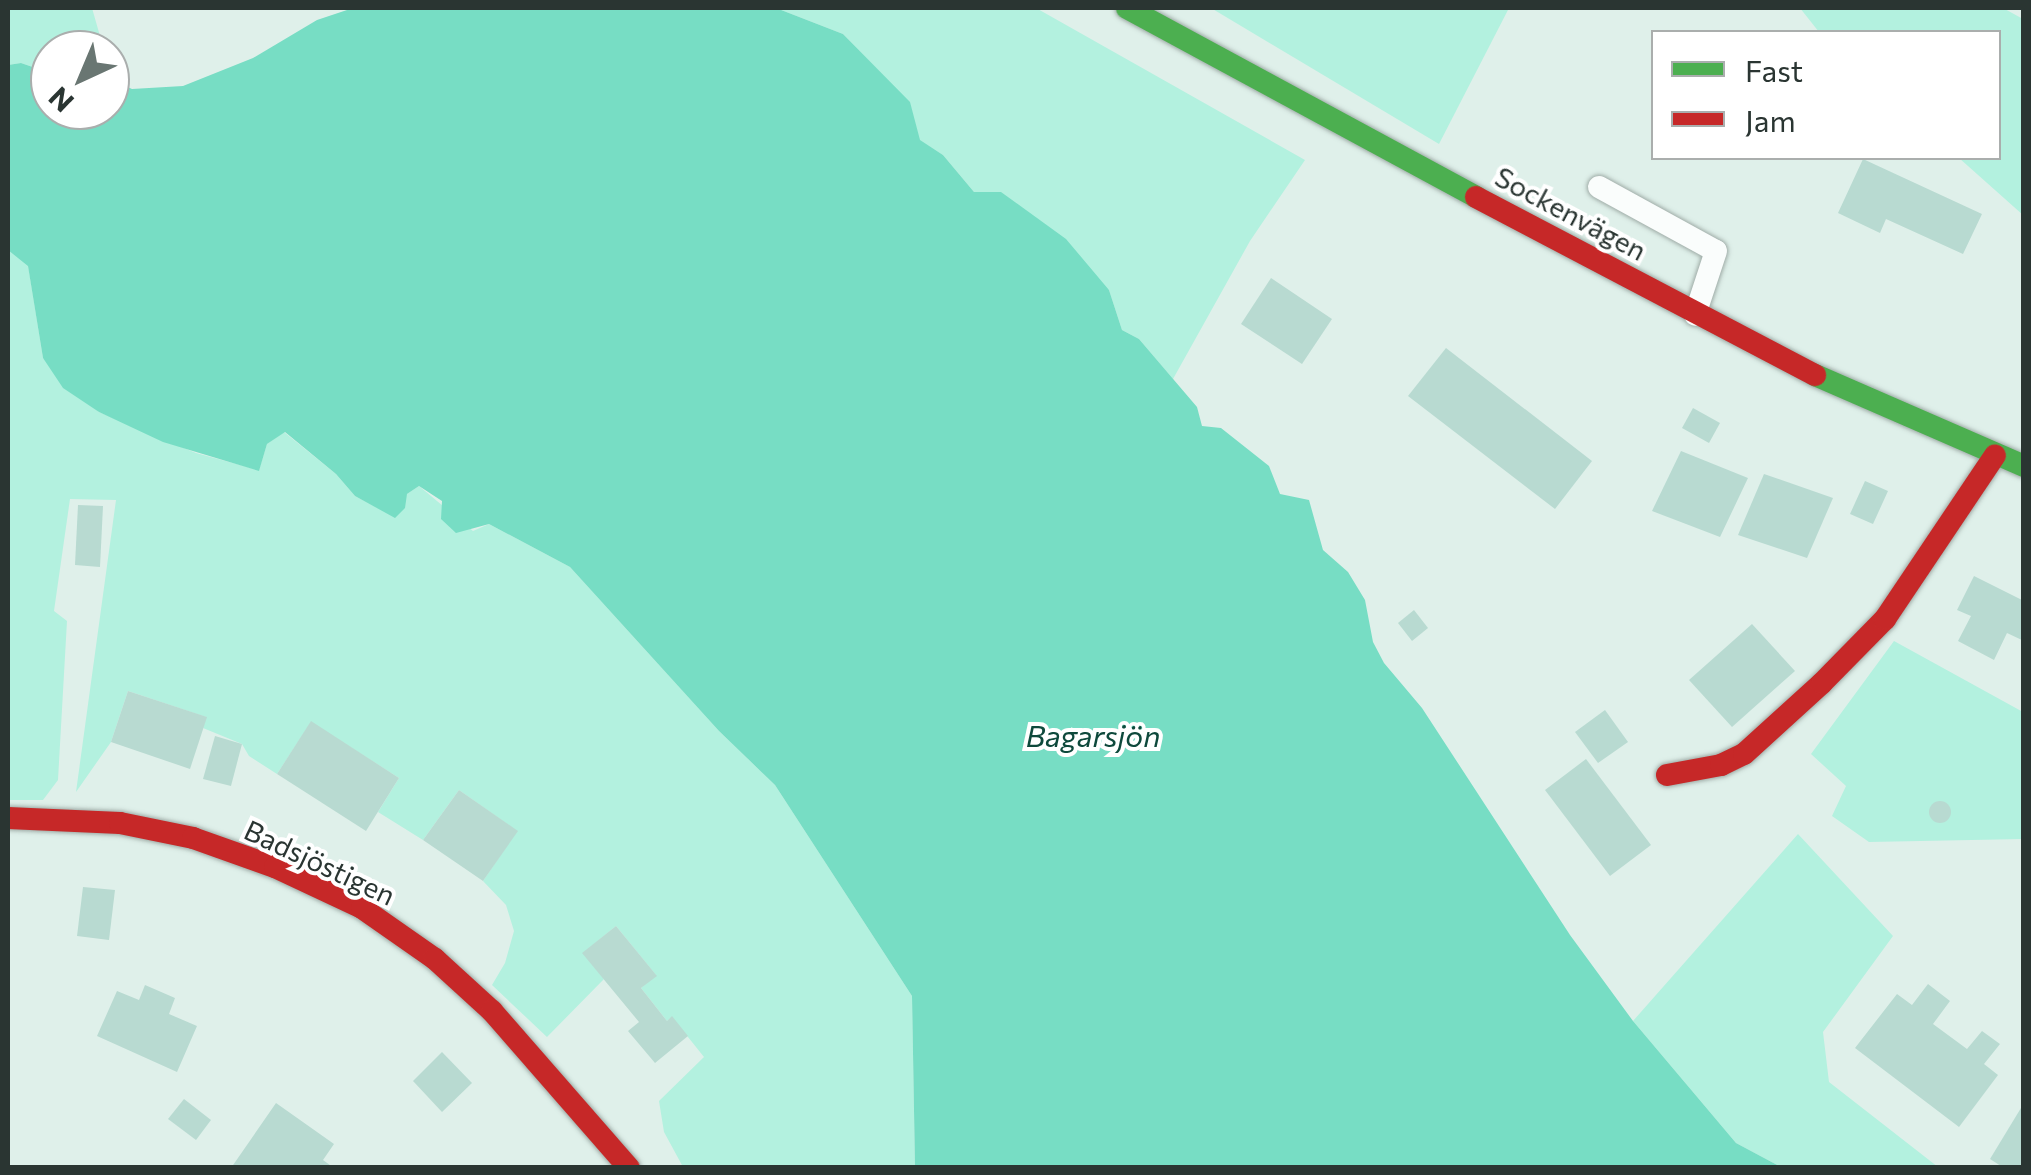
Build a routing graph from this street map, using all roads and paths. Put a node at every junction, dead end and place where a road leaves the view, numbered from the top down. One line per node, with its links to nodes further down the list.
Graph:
1 (1126, 8): 3 (street, Sockenvägen)
2 (1599, 187): 3 (lane)
3 (1695, 315): 4 (street, Sockenvägen)
4 (1995, 455): 5 (street, Sockenvägen); 6 (street)
5 (2024, 466)
6 (1668, 775)
7 (8, 818): 8 (street, Badsjöstigen)
8 (629, 1168)

